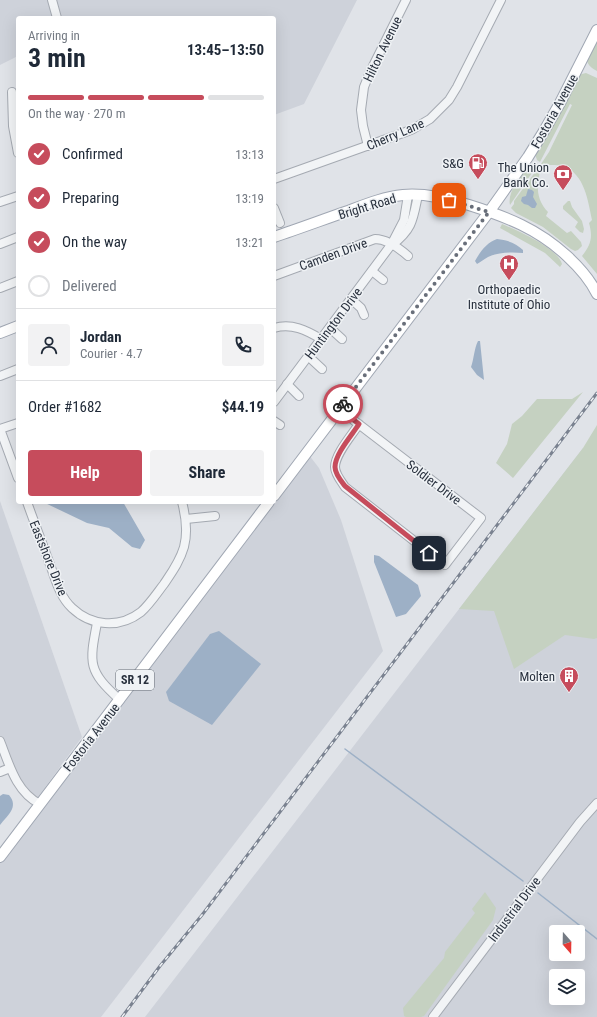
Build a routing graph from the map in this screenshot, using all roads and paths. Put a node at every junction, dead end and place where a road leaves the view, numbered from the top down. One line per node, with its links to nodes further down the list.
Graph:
1 (52, 0): 4 (street)
2 (406, 0): 8 (street, Hilton Avenue)
3 (501, 0): 8 (street, Cherry Lane)
4 (56, 16)
5 (597, 30): 13 (main road, Fostoria Avenue)
6 (12, 92): 7 (street)
7 (16, 142)
8 (368, 146): 9 (street, Cherry Lane)
9 (276, 178)
10 (413, 195): 13 (main road, Bright Road); 16 (main road, Bright Road); 19 (street, Huntington Drive)
11 (16, 197): 12 (street)
12 (0, 202)
13 (489, 212): 26 (main road, Bright Road); 42 (main road, Fostoria Avenue)
14 (276, 213): 15 (street)
15 (280, 223)
16 (276, 236)
17 (16, 239): 18 (street)
18 (0, 244)
19 (392, 245): 20 (street, Camden Drive); 21 (street, Huntington Drive); 22 (street, Camden Drive)
20 (408, 256)
21 (372, 271): 23 (street); 27 (street, Huntington Drive)
22 (276, 275)
23 (383, 280)
24 (16, 282): 25 (street)
25 (0, 288)
26 (597, 294)
27 (351, 299): 28 (street); 31 (street, Huntington Drive)
28 (364, 315)
29 (16, 327): 32 (main road)
30 (276, 328): 33 (street)
31 (330, 328): 33 (street, Huntington Drive); 34 (street)
32 (0, 332)
33 (321, 339): 35 (street, Huntington Drive)
34 (342, 339)
35 (308, 356): 36 (street); 39 (street, Huntington Drive)
36 (322, 369)
37 (16, 370): 38 (street)
38 (0, 376)
39 (287, 384): 40 (street); 41 (street, Huntington Drive)
40 (299, 396)
41 (276, 399)
42 (339, 409): 44 (street, Soldier Drive); 47 (main road, Fostoria Avenue)
43 (16, 424): 45 (street)
44 (359, 424): 44 (street, Soldier Drive)
45 (0, 429): 46 (street)
46 (16, 473)
47 (276, 493)
48 (28, 504): 53 (street, Eastshore Drive)
49 (182, 504): 52 (street)
50 (267, 504): 54 (main road, Fostoria Avenue / SR 12)
51 (215, 516): 52 (street)
52 (186, 519): 53 (street)
53 (97, 623): 54 (street)
54 (120, 700): 59 (main road, Fostoria Avenue / SR 12)
55 (0, 741): 56 (street)
56 (10, 768): 57 (street); 59 (street)
57 (0, 772)
58 (597, 803): 61 (street, Industrial Drive)
59 (40, 804): 60 (main road, Fostoria Avenue / SR 12)
60 (0, 857)
61 (433, 1017)

